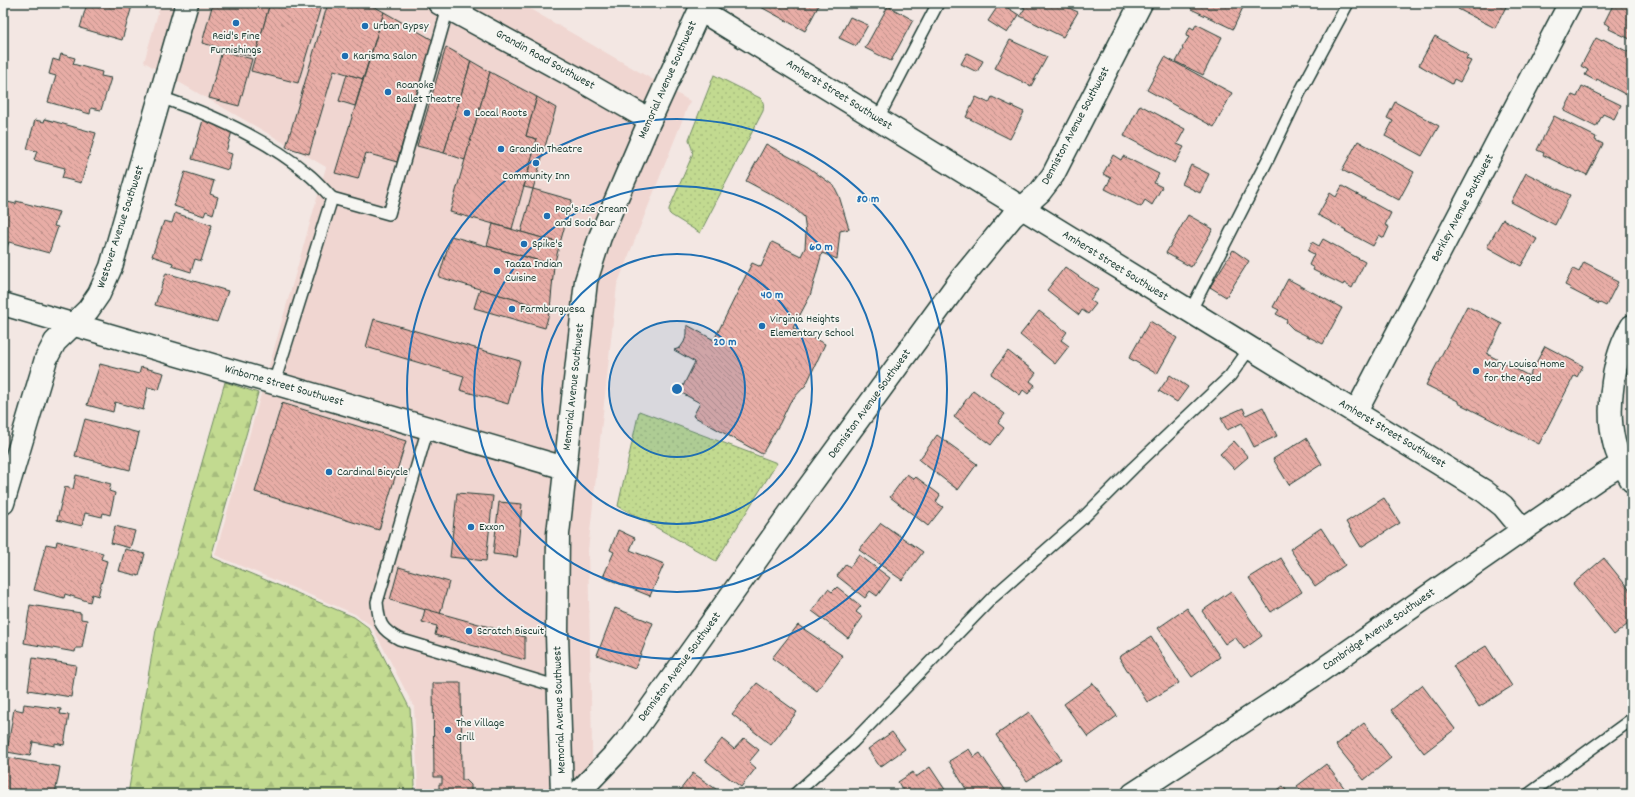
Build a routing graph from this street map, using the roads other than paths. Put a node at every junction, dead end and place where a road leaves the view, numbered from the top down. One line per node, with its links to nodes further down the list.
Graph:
1 (187, 3): 8 (street, Westover Avenue Southwest)
2 (938, 3): 10 (lane)
3 (1141, 3): 12 (street, Denniston Avenue Southwest)
4 (1348, 3): 14 (lane)
5 (1570, 3): 19 (street, Berkley Avenue Southwest)
6 (444, 6): 9 (street, Grandin Road Southwest); 11 (lane)
7 (702, 6): 9 (street, Memorial Avenue Southwest); 10 (street, Amherst Street Southwest)
8 (160, 97): 11 (lane); 15 (street, Westover Avenue Southwest)
9 (650, 120): 21 (street, Memorial Avenue Southwest)
10 (877, 120): 12 (street, Amherst Street Southwest)
11 (332, 198): 18 (lane)
12 (1022, 208): 14 (street, Amherst Street Southwest); 28 (street, Denniston Avenue Southwest)
13 (3, 304): 15 (street, Winborne Street Southwest)
14 (1190, 312): 17 (street, Amherst Street Southwest)
15 (74, 325): 18 (street, Winborne Street Southwest); 23 (street, Westover Avenue Southwest)
16 (1632, 326): 22 (street)
17 (1250, 348): 19 (street, Amherst Street Southwest); 29 (lane)
18 (274, 383): 20 (street, Winborne Street Southwest)
19 (1356, 412): 24 (street, Amherst Street Southwest)
20 (428, 428): 21 (street, Winborne Street Southwest); 25 (lane)
21 (565, 468): 25 (street, Memorial Avenue Southwest)
22 (1627, 473): 24 (street, Cambridge Avenue Southwest)
23 (3, 503)
24 (1522, 530): 30 (street, Cambridge Avenue Southwest)
25 (559, 687): 27 (street, Memorial Avenue Southwest)
26 (1632, 719): 31 (lane)
27 (562, 794)
28 (577, 794)
29 (795, 794)
30 (1133, 794)
31 (1529, 794)

